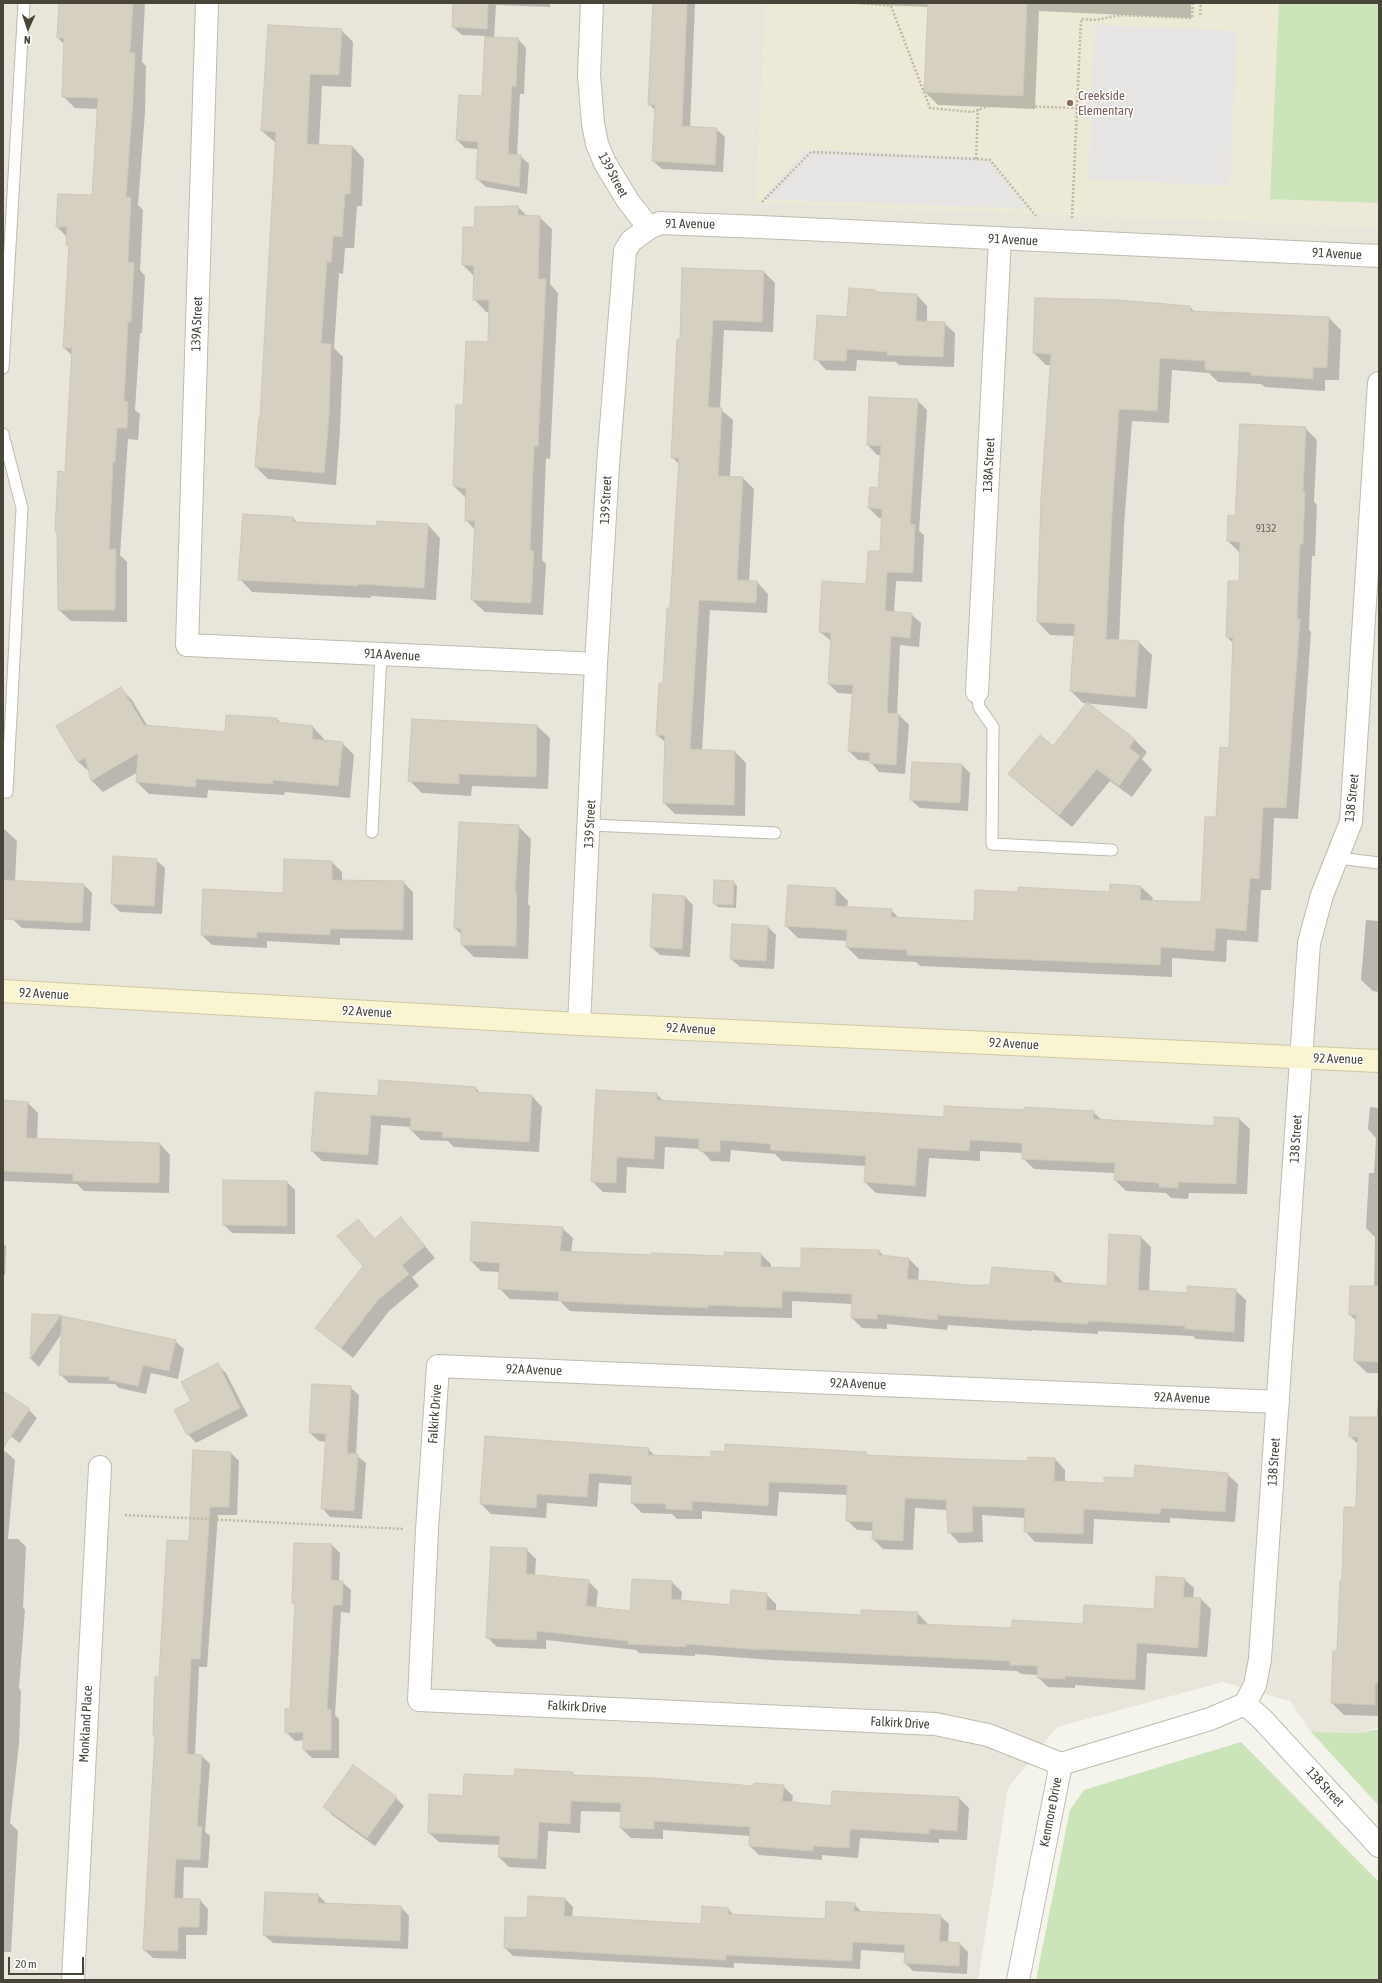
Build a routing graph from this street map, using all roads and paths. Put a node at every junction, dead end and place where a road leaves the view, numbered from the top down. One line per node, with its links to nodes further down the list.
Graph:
1 (24, 3): 17 (lane)
2 (207, 3): 21 (street, 139A Street)
3 (592, 3): 14 (street, 139 Street)
4 (859, 3): 9 (path)
5 (1193, 3): 8 (path)
6 (1201, 3): 7 (path)
7 (1200, 15)
8 (1077, 108): 9 (path); 13 (path)
9 (978, 109): 10 (path)
10 (976, 160): 11 (path); 12 (path)
11 (762, 202)
12 (1037, 216)
13 (1072, 218)
14 (649, 228): 15 (street, 91 Avenue); 23 (street, 139 Street)
15 (1000, 239): 16 (street, 91 Avenue); 24 (street, 138A Street)
16 (1379, 256)
17 (3, 368)
18 (1379, 383): 20 (street, 138 Street)
19 (3, 434): 25 (lane)
20 (1372, 595): 30 (street, 138 Street)
21 (187, 645): 22 (street, 91A Avenue)
22 (381, 654): 23 (street, 91A Avenue); 27 (lane)
23 (596, 664): 26 (street, 139 Street)
24 (977, 692): 29 (lane)
25 (3, 792)
26 (590, 825): 28 (lane); 33 (street, 139 Street)
27 (372, 832)
28 (775, 833)
29 (1112, 850)
30 (1338, 858): 31 (lane); 34 (street, 138 Street)
31 (1379, 863)
32 (3, 991): 33 (main road, 92 Avenue)
33 (579, 1024): 34 (main road, 92 Avenue)
34 (1302, 1058): 35 (main road, 92 Avenue); 37 (street, 138 Street)
35 (1379, 1061)
36 (438, 1366): 37 (street, 92A Avenue); 42 (street, Falkirk Drive)
37 (1278, 1402): 41 (street, 138 Street)
38 (100, 1467): 44 (street, Monkland Place)
39 (125, 1515): 40 (path)
40 (406, 1529)
41 (1245, 1704): 42 (street, Kenmore Drive); 43 (street, 138 Street)
42 (1061, 1764): 45 (street, Kenmore Drive)
43 (1379, 1846)
44 (73, 1980)
45 (1018, 1980)

